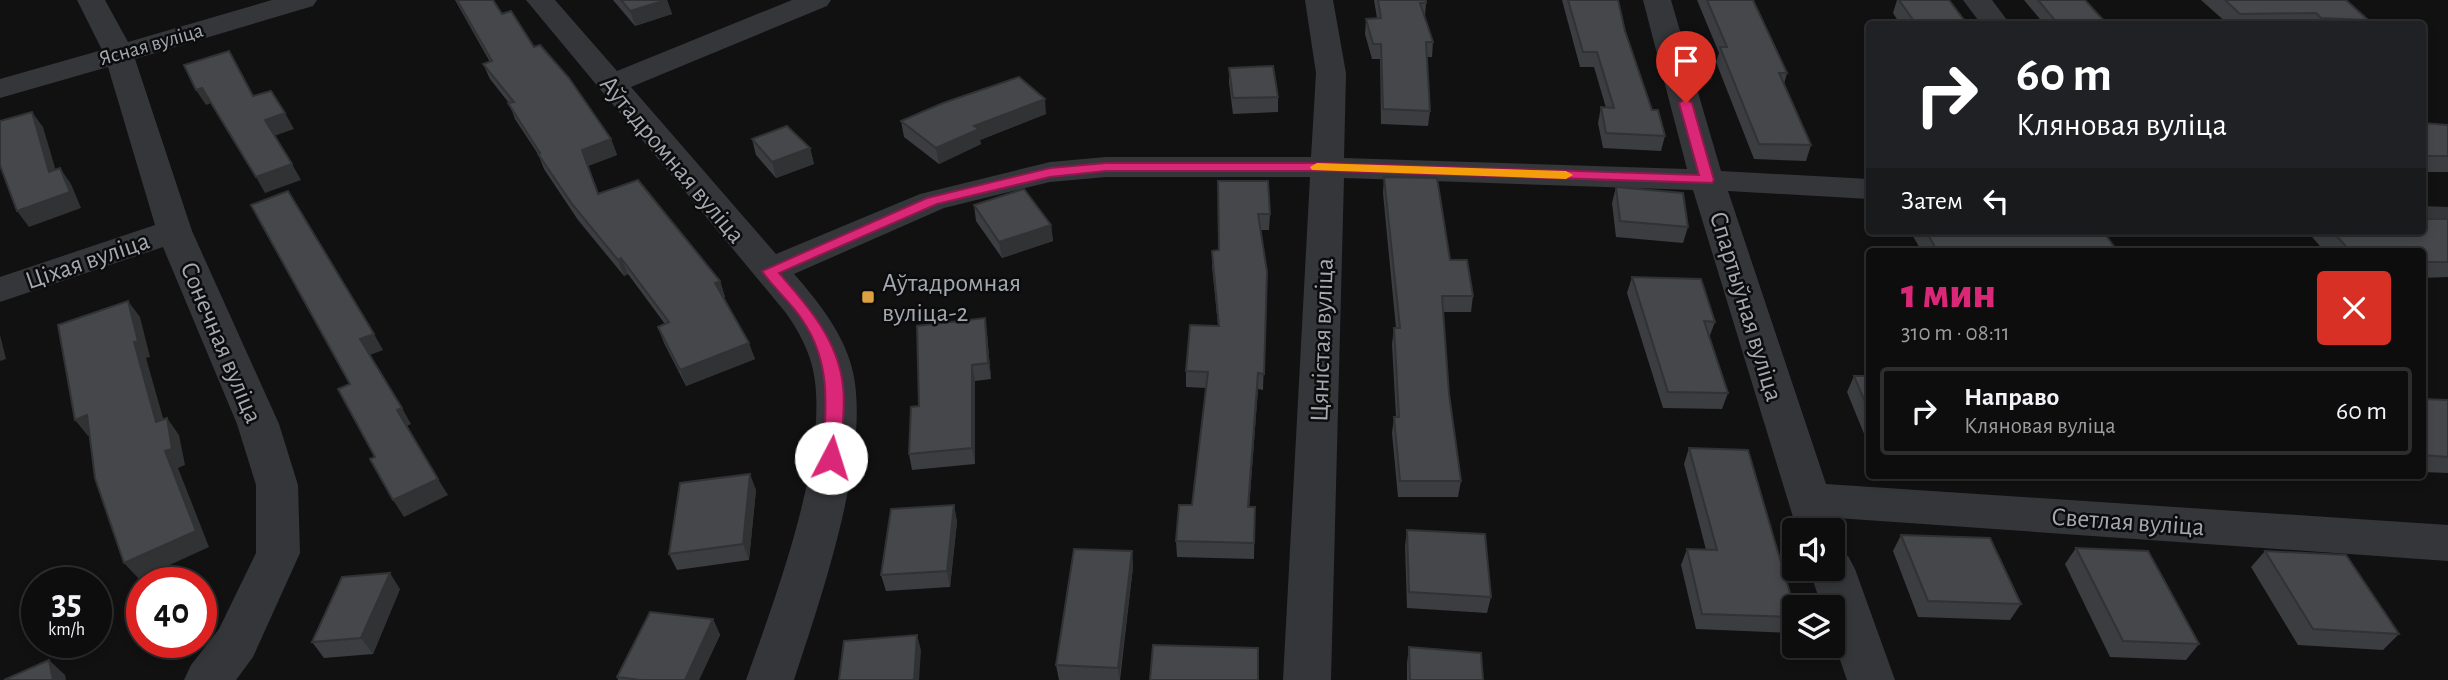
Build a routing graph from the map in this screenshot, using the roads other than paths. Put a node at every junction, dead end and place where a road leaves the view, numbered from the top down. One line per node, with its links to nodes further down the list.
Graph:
1 (91, 0): 9 (street, Сонечная вуліца)
2 (303, 0): 9 (street, Ясная вуліца)
3 (540, 0): 10 (street, Аўтадромная вуліца)
4 (817, 0): 10 (street)
5 (1319, 0): 12 (street, Цяністая вуліца)
6 (1657, 0): 13 (street, Спартыўная вуліца)
7 (1977, 0): 8 (street)
8 (1994, 21)
9 (119, 54): 11 (street, Ясная вуліца); 17 (street, Сонечная вуліца)
10 (610, 85): 18 (street, Аўтадромная вуліца)
11 (0, 89)
12 (1328, 167): 13 (street); 18 (street); 25 (street, Цяністая вуліца)
13 (1707, 180): 14 (street); 20 (street, Спартыўная вуліца)
14 (1866, 189)
15 (2426, 216): 16 (street)
16 (2448, 218)
17 (174, 231): 19 (street, Ціхая вуліца); 23 (street, Сонечная вуліца)
18 (769, 271): 24 (street, Аўтадромная вуліца)
19 (0, 290)
20 (1813, 515): 21 (street, Светлая вуліца)
21 (2448, 543)
22 (1836, 581): 26 (street)
23 (208, 680)
24 (770, 680)
25 (1307, 680)
26 (1871, 680)

